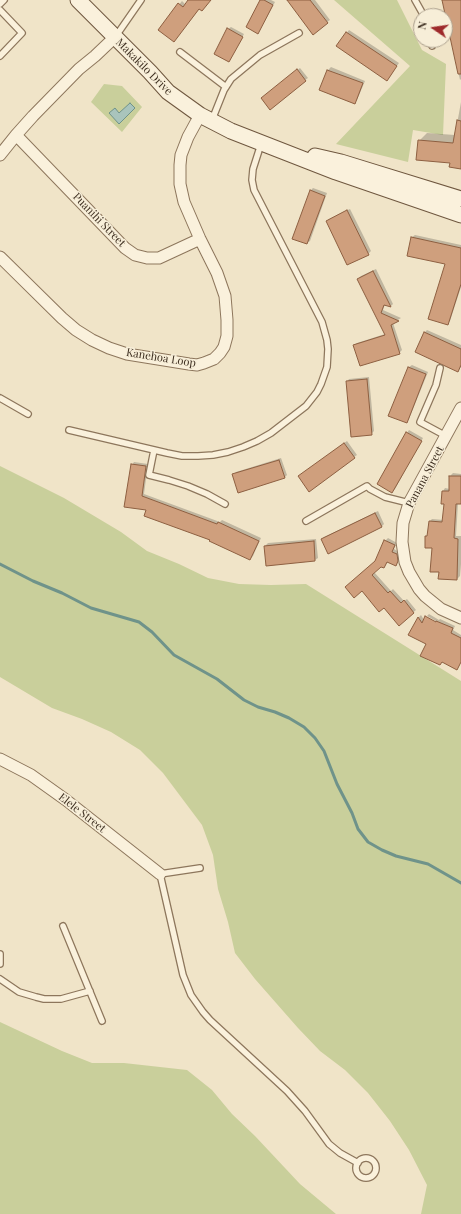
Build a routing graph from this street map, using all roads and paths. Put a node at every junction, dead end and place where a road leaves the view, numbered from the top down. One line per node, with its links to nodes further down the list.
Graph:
1 (4, 0): 4 (lane)
2 (78, 0): 7 (main road, Makakilo Drive)
3 (139, 1): 7 (lane)
4 (0, 4)
5 (0, 10): 9 (lane)
6 (300, 33): 10 (lane)
7 (115, 37): 11 (main road, Makakilo Drive); 12 (street)
8 (180, 52): 10 (lane)
9 (0, 56)
10 (226, 87): 11 (lane)
11 (206, 118): 13 (main road, Makakilo Drive); 17 (street, Kanehoa Loop)
12 (16, 135): 14 (street); 17 (street, Puanihi Street)
13 (262, 144): 15 (main road, Makakilo Drive); 16 (main road, Makakilo Drive); 26 (lane)
14 (0, 155)
15 (461, 199)
16 (461, 215)
17 (200, 239): 18 (street, Kanehoa Loop)
18 (0, 257)
19 (440, 368): 25 (lane)
20 (0, 398): 22 (lane)
21 (461, 408): 23 (street, Panana Street)
22 (28, 414)
23 (457, 426): 25 (street, Panana Street)
24 (69, 430): 26 (lane)
25 (446, 436): 27 (street, Panana Street)
26 (154, 450): 28 (lane)
27 (409, 503): 29 (lane); 30 (street, Panana Street)
28 (225, 504)
29 (306, 521)
30 (461, 618)
31 (0, 759): 33 (street, Elele Street)
32 (200, 868): 33 (lane)
33 (160, 874): 40 (lane)
34 (63, 926): 38 (lane)
35 (0, 954): 36 (lane)
36 (0, 964)
37 (0, 979): 38 (lane)
38 (90, 991): 39 (lane)
39 (102, 1021)
40 (358, 1163)

